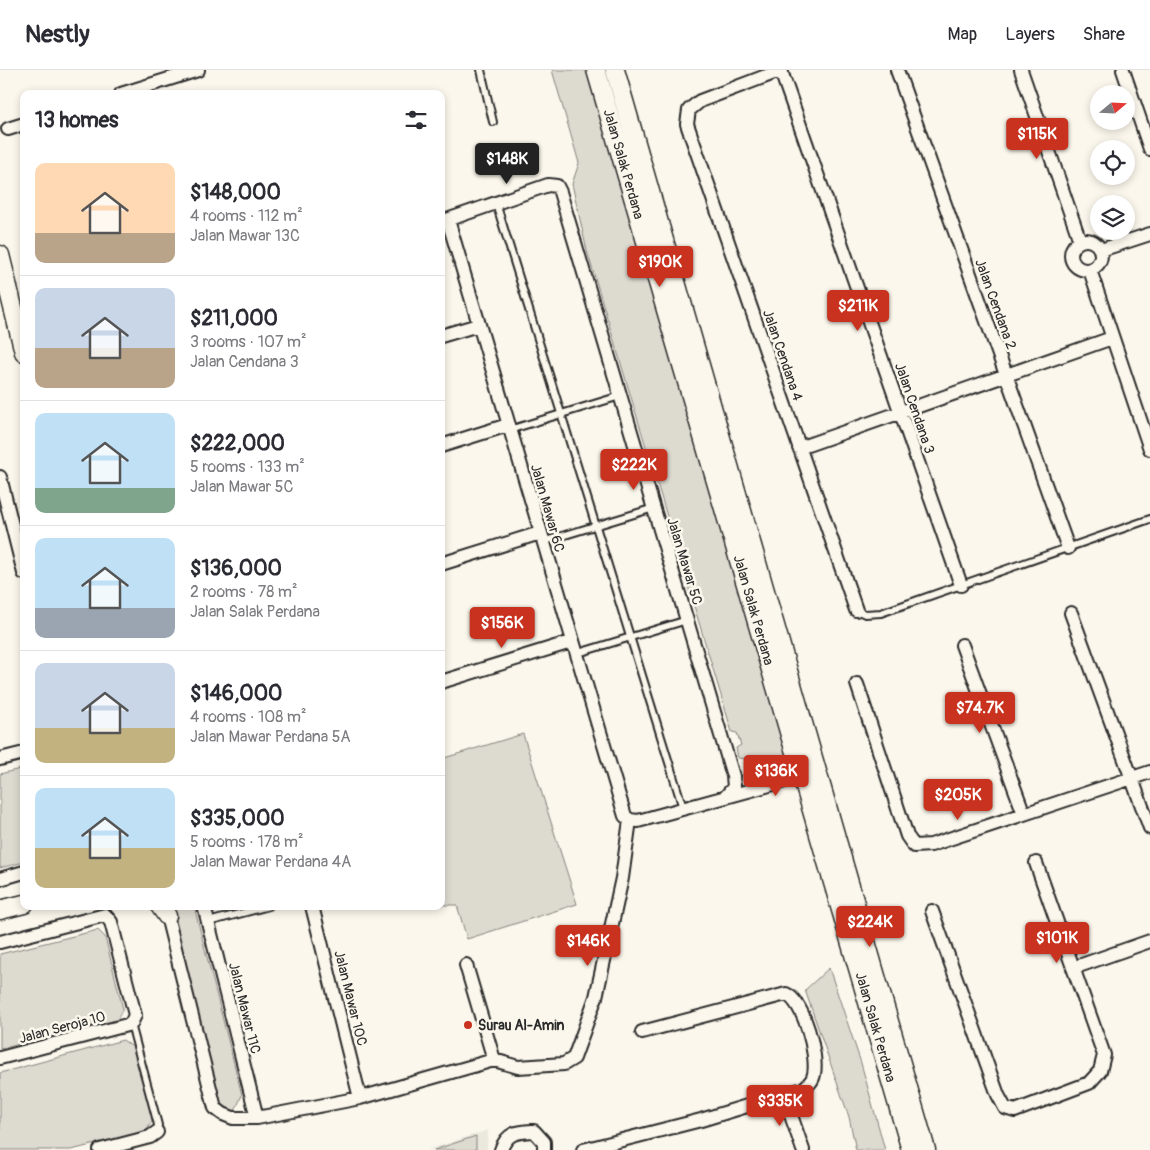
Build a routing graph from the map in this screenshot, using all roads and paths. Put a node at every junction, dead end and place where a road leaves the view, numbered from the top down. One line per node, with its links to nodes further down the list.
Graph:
1 (198, 70): 9 (street)
2 (481, 70): 10 (lane)
3 (596, 70): 53 (street, Jalan Salak Perdana)
4 (615, 70): 53 (street, Jalan Salak Perdana)
5 (782, 70): 27 (street, Jalan Cendana 3); 31 (street, Jalan Cendana 4)
6 (897, 70): 25 (street, Jalan Cendana 2)
7 (1021, 70): 17 (street)
8 (1123, 70): 13 (street)
9 (141, 90)
10 (493, 122)
11 (20, 125): 12 (street)
12 (8, 129)
13 (1150, 149)
14 (496, 203): 15 (street); 26 (street, Jalan Mawar 5C); 28 (lane)
15 (445, 221): 21 (street, Jalan Mawar 6C)
16 (1150, 234): 18 (street)
17 (1080, 242): 18 (street); 20 (street)
18 (1101, 250): 20 (street)
19 (0, 254): 22 (street)
20 (1090, 270): 24 (street)
21 (478, 324): 23 (street); 29 (street, Jalan Mawar 6C)
22 (20, 334)
23 (445, 335)
24 (1112, 338): 25 (street); 32 (street)
25 (1006, 375): 27 (street); 38 (street, Jalan Cendana 2)
26 (620, 396): 28 (lane); 34 (street, Jalan Mawar 5C)
27 (901, 412): 31 (street); 41 (street, Jalan Cendana 3)
28 (561, 414): 29 (lane); 36 (lane)
29 (508, 428): 30 (street); 37 (street, Jalan Mawar 6C)
30 (445, 445)
31 (800, 448): 42 (street, Jalan Cendana 4)
32 (1150, 449)
33 (0, 477): 39 (street)
34 (654, 508): 36 (lane); 44 (street, Jalan Mawar 5C)
35 (1150, 519): 38 (lane)
36 (596, 526): 37 (lane); 45 (lane)
37 (541, 538): 40 (street); 47 (street, Jalan Mawar 6C)
38 (1068, 548): 41 (lane)
39 (20, 557)
40 (445, 563)
41 (961, 585): 42 (lane)
42 (856, 610)
43 (1071, 612): 54 (street)
44 (687, 620): 45 (lane); 55 (street, Jalan Mawar 5C)
45 (630, 637): 47 (lane); 56 (lane)
46 (962, 644): 57 (street)
47 (573, 648): 48 (street); 58 (street, Jalan Mawar 6C)
48 (445, 681)
49 (857, 684): 57 (street)
50 (20, 754): 51 (street)
51 (0, 759)
52 (1150, 772): 54 (street)
53 (810, 774): 55 (street); 88 (street, Jalan Salak Perdana); 89 (street, Jalan Salak Perdana)
54 (1131, 778): 57 (street); 59 (street)
55 (728, 794): 56 (street)
56 (683, 808): 58 (street)
57 (1024, 814)
58 (630, 820): 78 (street)
59 (1150, 828)
60 (1036, 863): 74 (street)
61 (20, 873): 62 (street)
62 (0, 879)
63 (20, 905): 64 (street)
64 (0, 910)
65 (164, 910): 81 (street)
66 (205, 910): 70 (street, Jalan Mawar 11C)
67 (254, 910): 70 (lane)
68 (313, 910): 80 (street, Jalan Mawar 10C)
69 (932, 911): 74 (street)
70 (208, 922): 81 (street, Jalan Mawar 11C)
71 (1150, 941): 74 (street)
72 (0, 942): 75 (street)
73 (466, 965): 78 (street)
74 (1073, 968)
75 (131, 1024): 77 (street, Jalan Seroja 10); 82 (lane)
76 (642, 1032): 79 (street)
77 (0, 1058)
78 (494, 1060): 80 (street)
79 (784, 1095): 86 (street); 87 (street)
80 (360, 1098): 81 (street)
81 (257, 1118)
82 (157, 1132): 83 (street)
83 (100, 1150)
84 (501, 1150): 85 (street)
85 (544, 1150)
86 (583, 1150)
87 (803, 1150)
88 (911, 1150)
89 (926, 1150)

